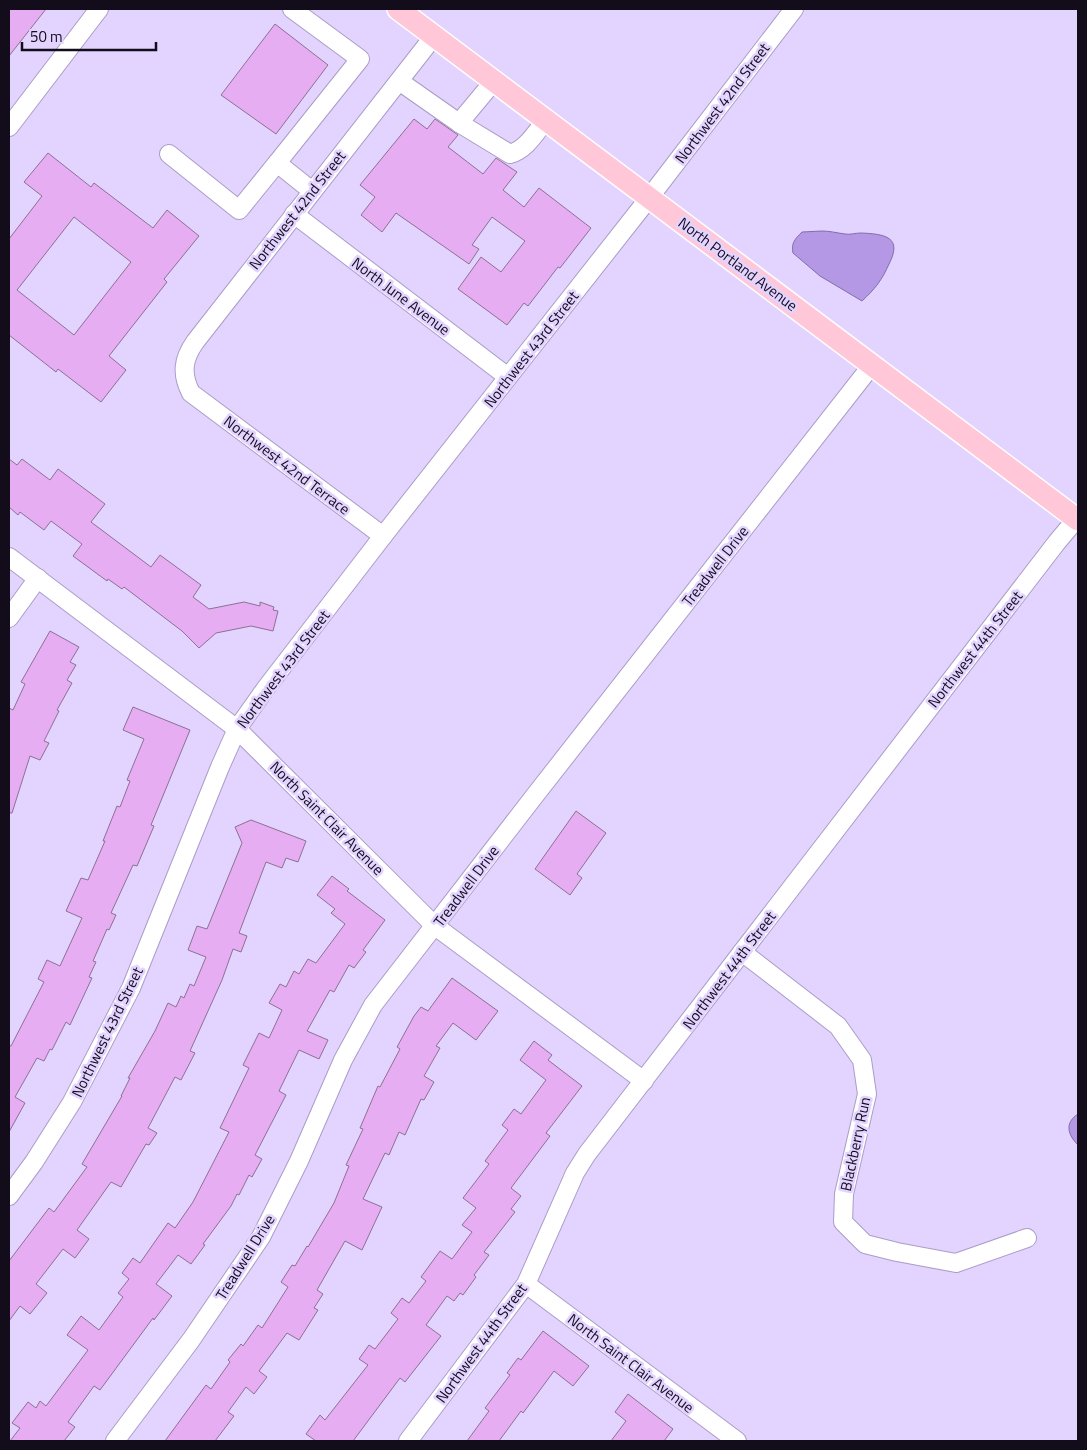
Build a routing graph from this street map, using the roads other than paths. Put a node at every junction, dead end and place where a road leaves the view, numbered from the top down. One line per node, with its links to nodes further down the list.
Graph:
1 (99, 9): 11 (street)
2 (292, 9): 13 (street)
3 (398, 9): 6 (main road, North Portland Avenue)
4 (794, 9): 5 (street, Northwest 42nd Street)
5 (782, 16): 15 (street, Northwest 42nd Street)
6 (434, 36): 7 (street, Northwest 42nd Street); 8 (main road, North Portland Avenue)
7 (399, 81): 10 (street); 14 (street, Northwest 42nd Street)
8 (494, 81): 9 (main road, North Portland Avenue); 10 (street)
9 (546, 120): 10 (street); 15 (main road, North Portland Avenue)
10 (459, 123)
11 (9, 127)
12 (169, 154): 13 (street)
13 (277, 163): 14 (street)
14 (312, 191): 16 (street, Northwest 42nd Street)
15 (649, 198): 17 (main road, North Portland Avenue); 18 (street, Northwest 43rd Street)
16 (294, 214): 18 (street, North June Avenue); 19 (street, Northwest 42nd Street)
17 (872, 365): 20 (main road, North Portland Avenue); 26 (street, Treadwell Drive)
18 (508, 377): 21 (street, Northwest 43rd Street)
19 (191, 393): 21 (street, Northwest 42nd Terrace)
20 (1078, 519): 27 (street, Northwest 44th Street)
21 (384, 536): 25 (street, Northwest 43rd Street)
22 (9, 557): 23 (street, North Saint Clair Avenue)
23 (38, 578): 24 (street); 25 (street, North Saint Clair Avenue)
24 (9, 618)
25 (237, 730): 26 (street, North Saint Clair Avenue); 29 (street, Northwest 43rd Street)
26 (435, 926): 28 (street, North Saint Clair Avenue); 33 (street, Treadwell Drive)
27 (742, 952): 28 (street, Northwest 44th Street); 30 (street, Blackberry Run)
28 (644, 1081): 31 (street, Northwest 44th Street)
29 (9, 1196)
30 (1027, 1238)
31 (526, 1284): 32 (street, North Saint Clair Avenue); 34 (street, Northwest 44th Street)
32 (725, 1438)
33 (115, 1441)
34 (408, 1441)

